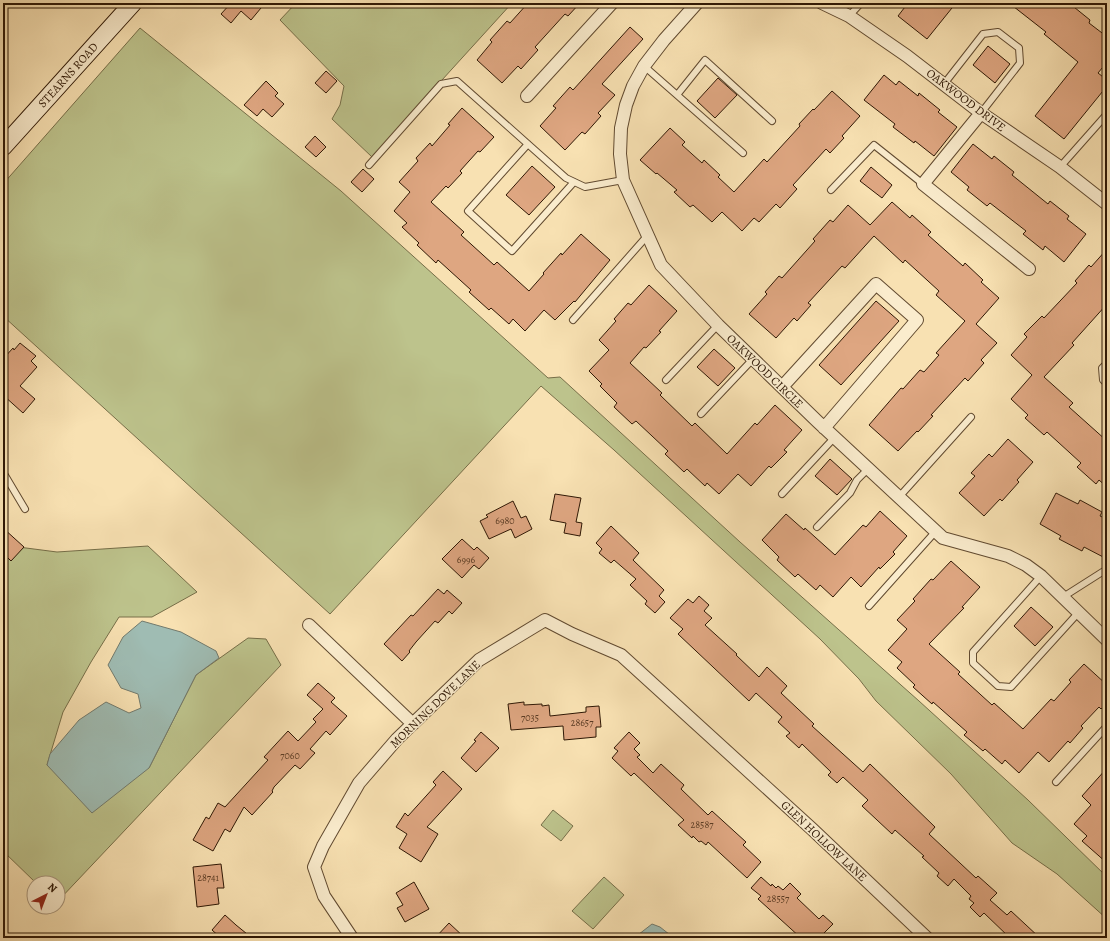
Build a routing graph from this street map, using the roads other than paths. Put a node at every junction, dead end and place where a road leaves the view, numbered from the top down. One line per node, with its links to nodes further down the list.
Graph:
1 (133, 3): 15 (main road, STEARNS ROAD)
2 (612, 3): 10 (street)
3 (697, 3): 7 (street, OAKWOOD CIRCLE)
4 (822, 3): 6 (street, OAKWOOD DRIVE)
5 (861, 3): 6 (lane)
6 (849, 16): 8 (street, OAKWOOD DRIVE)
7 (644, 66): 9 (lane); 19 (street, OAKWOOD CIRCLE)
8 (944, 84): 11 (street, OAKWOOD DRIVE); 11 (lane)
9 (677, 95): 13 (lane); 16 (lane)
10 (527, 96)
11 (981, 113): 18 (street, OAKWOOD DRIVE); 21 (street)
12 (1107, 114): 18 (lane)
13 (772, 121)
14 (528, 144): 17 (lane); 20 (lane); 20 (lane)
15 (3, 147)
16 (743, 153)
17 (369, 165)
18 (1060, 167): 23 (street, OAKWOOD DRIVE)
19 (623, 180): 20 (lane); 24 (street, OAKWOOD CIRCLE)
20 (574, 182)
21 (923, 184): 22 (lane); 25 (street)
22 (831, 190)
23 (1107, 204)
24 (648, 235): 26 (lane); 27 (street, OAKWOOD CIRCLE)
25 (1029, 270)
26 (573, 320)
27 (718, 325): 28 (street, OAKWOOD CIRCLE); 30 (lane)
28 (752, 359): 32 (street, OAKWOOD CIRCLE); 33 (lane)
29 (1107, 363): 31 (lane)
30 (666, 380)
31 (1107, 384)
32 (782, 387): 35 (street, OAKWOOD CIRCLE); 35 (street)
33 (701, 414)
34 (971, 417): 40 (lane)
35 (824, 428): 36 (street, OAKWOOD CIRCLE)
36 (834, 438): 37 (street, OAKWOOD CIRCLE); 39 (lane)
37 (868, 469): 40 (street, OAKWOOD CIRCLE); 42 (lane)
38 (3, 472): 41 (lane)
39 (782, 494)
40 (899, 497): 43 (street, OAKWOOD CIRCLE)
41 (25, 509)
42 (817, 528)
43 (936, 531): 45 (street, OAKWOOD CIRCLE); 47 (lane)
44 (1107, 569): 46 (lane)
45 (1041, 576): 46 (street, OAKWOOD CIRCLE); 48 (lane)
46 (1063, 597): 48 (street, OAKWOOD CIRCLE)
47 (869, 606)
48 (1078, 612): 50 (street, OAKWOOD CIRCLE)
49 (309, 625): 51 (street)
50 (1107, 640)
51 (413, 724): 53 (street, MORNING DOVE LANE); 55 (street, MORNING DOVE LANE)
52 (1107, 726): 54 (lane)
53 (721, 746): 56 (street, GLEN HOLLOW LANE)
54 (1056, 782)
55 (352, 938)
56 (927, 938)

